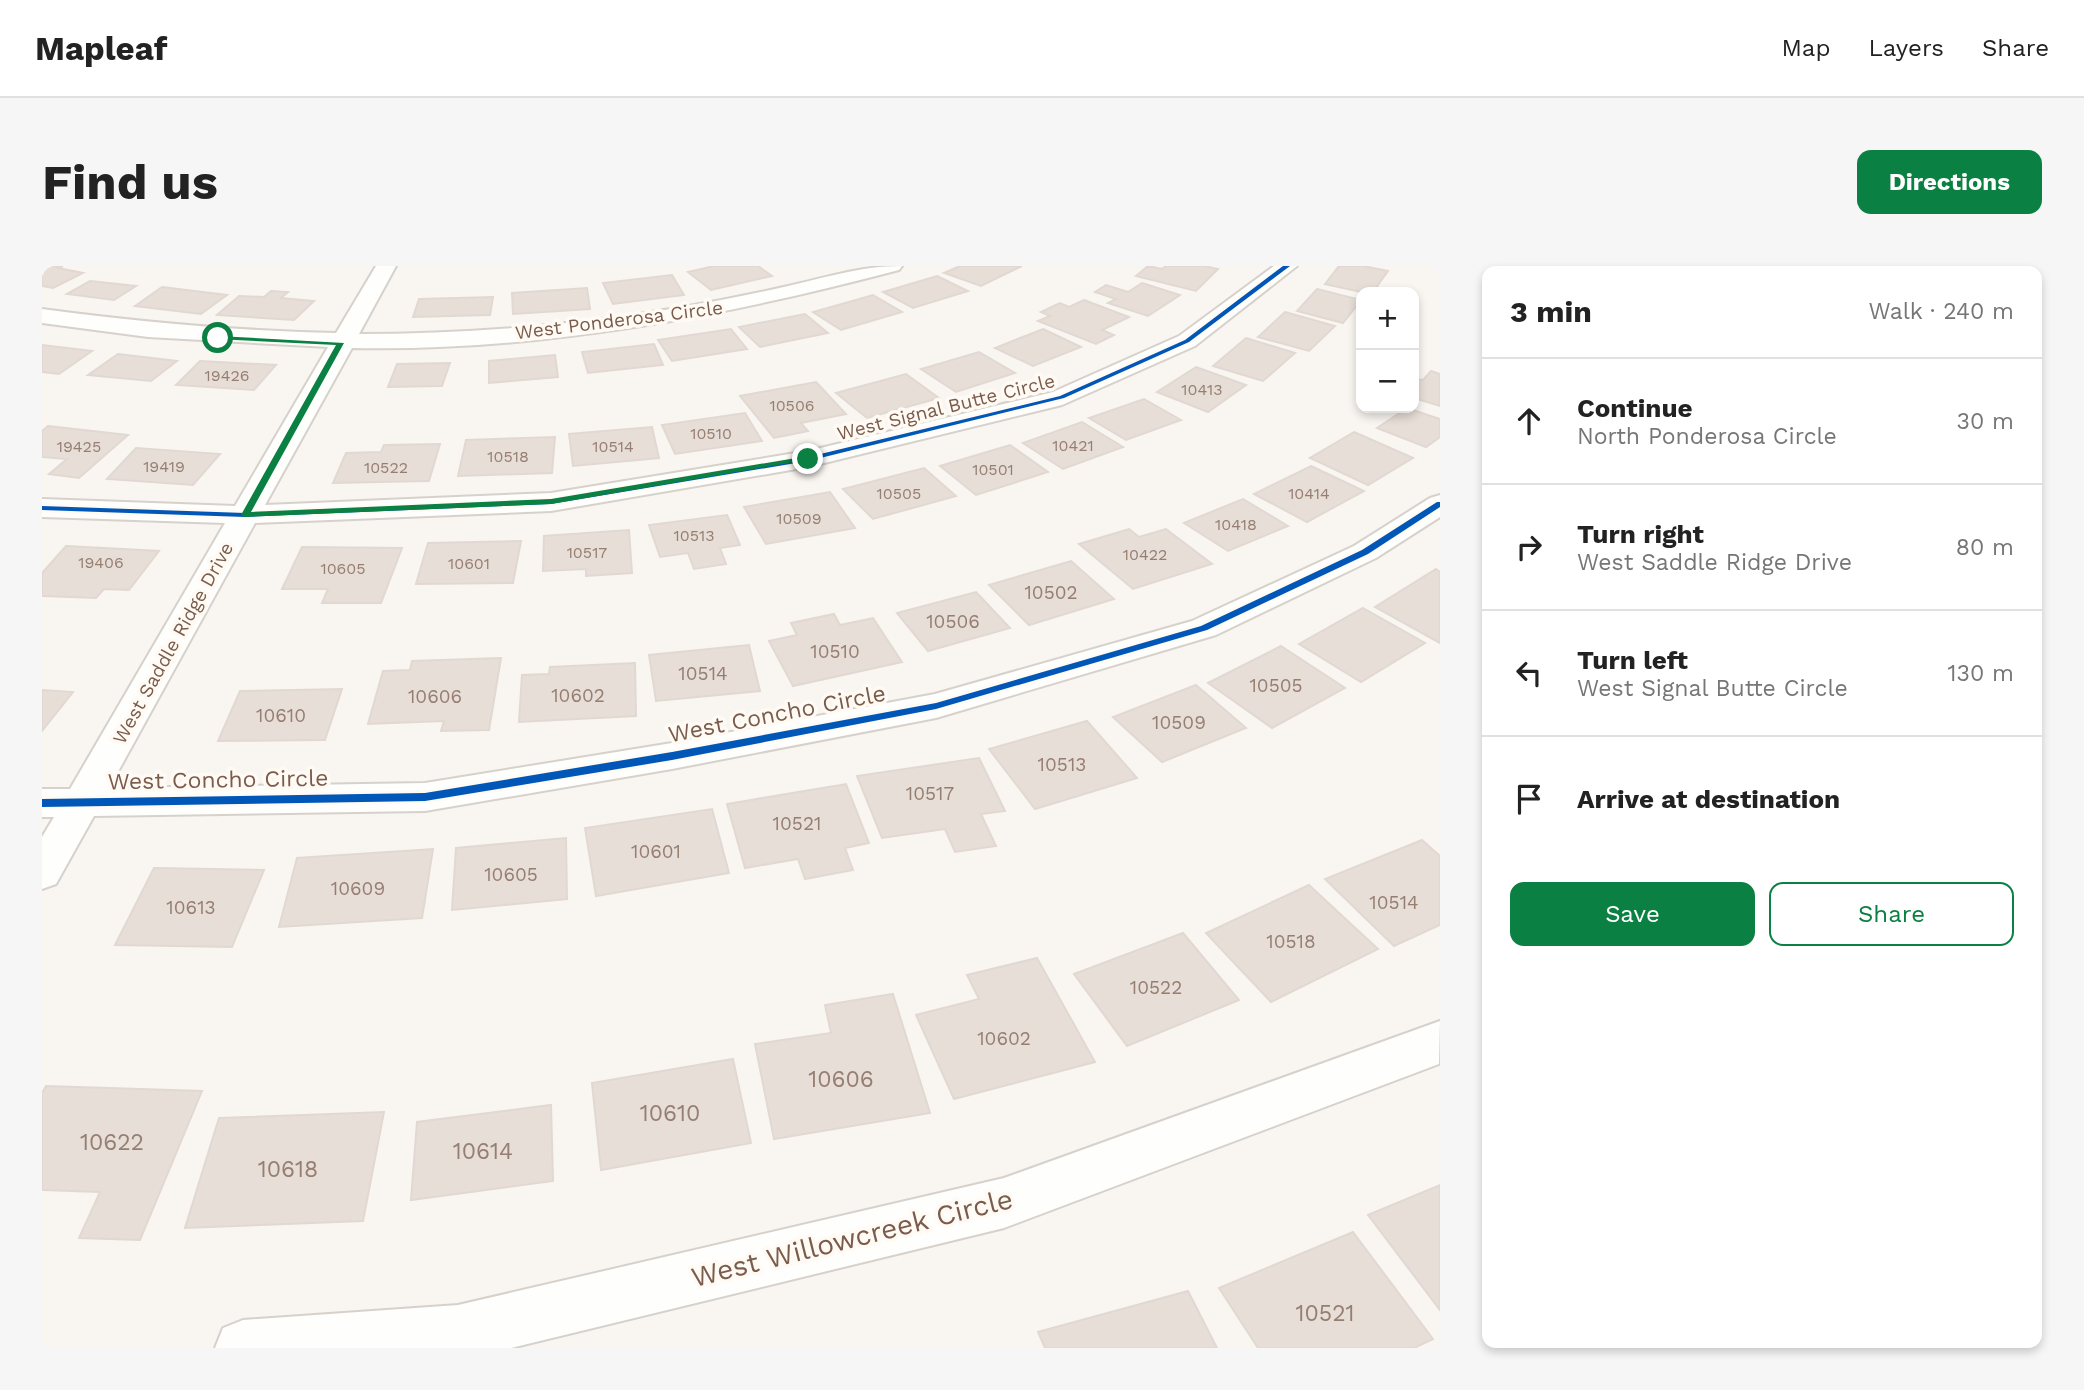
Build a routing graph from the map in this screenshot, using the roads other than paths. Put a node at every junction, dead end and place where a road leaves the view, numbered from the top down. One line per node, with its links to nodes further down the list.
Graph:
1 (386, 266): 5 (street, West Saddle Ridge Drive)
2 (892, 266): 5 (street, West Ponderosa Circle)
3 (1287, 266): 8 (street, West Signal Butte Circle)
4 (42, 316): 5 (street, West Ponderosa Circle)
5 (341, 343): 8 (street, West Saddle Ridge Drive)
6 (1440, 504): 10 (street, West Concho Circle)
7 (42, 508): 8 (street, West Signal Butte Circle)
8 (245, 515): 10 (street, West Saddle Ridge Drive)
9 (42, 803): 10 (street, West Concho Circle)
10 (81, 804): 11 (street, West Saddle Ridge Drive)
11 (42, 873)
12 (1440, 1041): 13 (street, West Willowcreek Circle)
13 (243, 1348)

